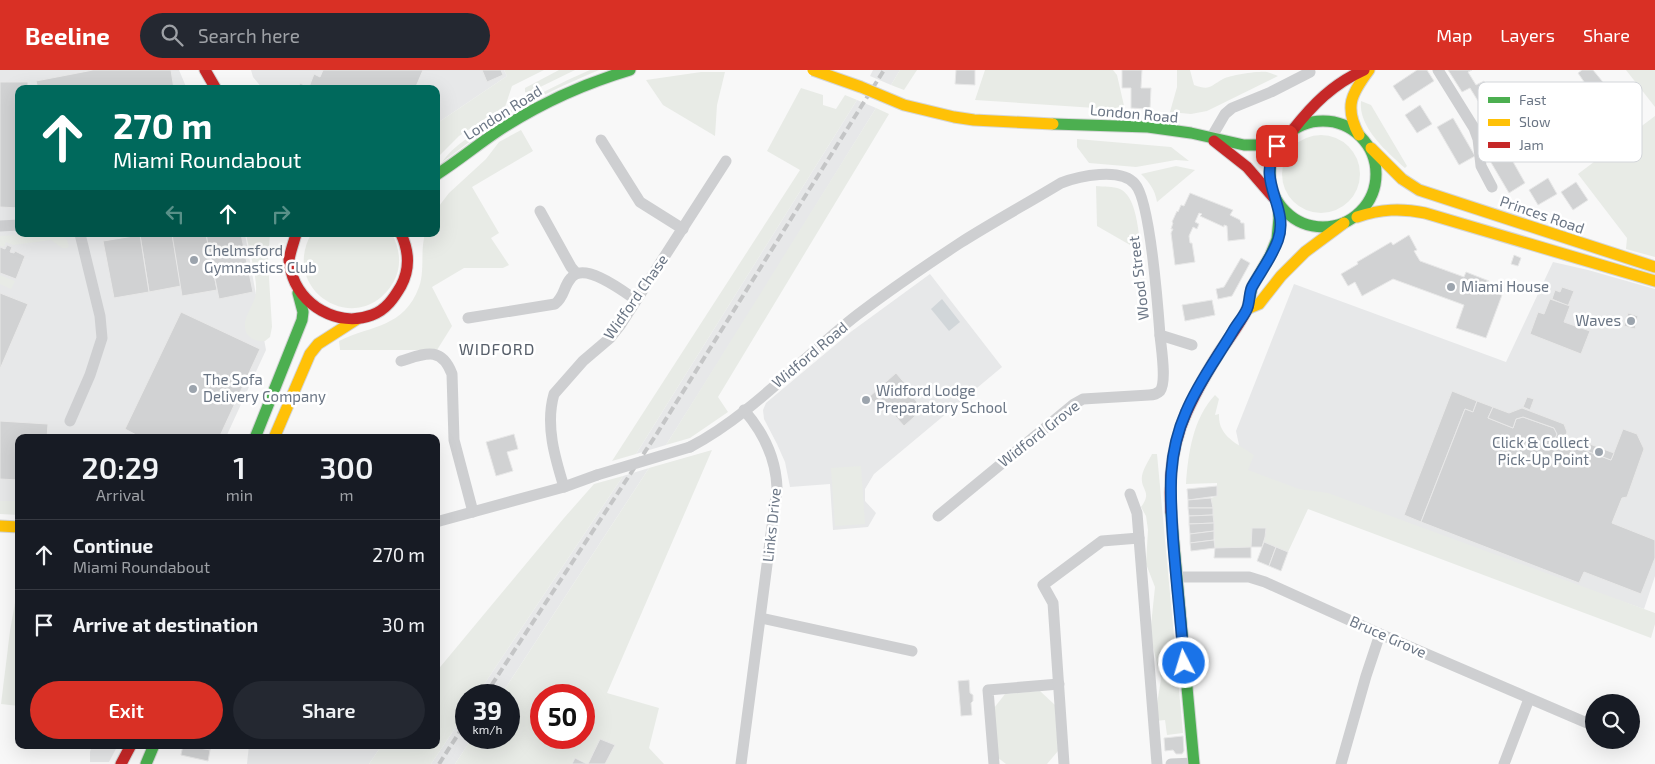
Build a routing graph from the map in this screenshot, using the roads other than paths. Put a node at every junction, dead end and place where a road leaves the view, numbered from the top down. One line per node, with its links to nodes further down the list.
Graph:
1 (205, 70): 8 (main road)
2 (628, 70): 16 (main road, London Road)
3 (813, 70): 10 (main road, London Road, bridge)
4 (1364, 70): 9 (main road)
5 (1369, 70): 11 (main road)
6 (1438, 70): 12 (street)
7 (1310, 72): 10 (street)
8 (214, 85)
9 (1288, 134): 10 (main road, London Road); 11 (main road); 21 (main road)
10 (1211, 138): 21 (main road, London Road)
11 (1362, 139): 20 (main road, Princes Road); 24 (main road)
12 (1478, 139)
13 (601, 140): 28 (street)
14 (726, 161): 28 (street, Widford Chase)
15 (1481, 162): 19 (street)
16 (454, 164): 17 (main road, London Road); 18 (main road, London Road)
17 (440, 173)
18 (440, 182)
19 (1492, 187)
20 (1419, 190): 25 (street, Princes Road); 36 (main road, Princes Road)
21 (1276, 201): 24 (main road); 41 (main road)
22 (540, 211): 37 (street)
23 (1146, 215): 44 (street, Wood Street); 47 (street, Widford Road)
24 (1349, 221): 25 (main road, Princes Road); 41 (main road)
25 (1460, 223): 38 (main road, Princes Road)
26 (0, 226): 27 (street)
27 (15, 226)
28 (683, 229): 40 (street, Widford Chase)
29 (81, 237): 48 (street)
30 (287, 237): 35 (main road)
31 (295, 237): 35 (main road)
32 (402, 237): 34 (main road)
33 (410, 237): 34 (main road)
34 (407, 253): 43 (main road)
35 (290, 260): 39 (main road)
36 (1655, 267)
37 (576, 273): 40 (street); 42 (street)
38 (1655, 280)
39 (295, 285): 43 (main road); 49 (main road)
40 (636, 300): 51 (street, Widford Chase)
41 (1247, 309): 59 (main road)
42 (468, 318)
43 (357, 319): 50 (main road)
44 (1160, 335): 45 (street, Wood Street); 54 (street, Widford Grove)
45 (1192, 345)
46 (402, 361): 53 (street)
47 (744, 410): 51 (street, Widford Road, bridge); 60 (street, Links Drive)
48 (70, 421)
49 (257, 434)
50 (276, 434)
51 (564, 486): 53 (street, Widford Road)
52 (1130, 494): 58 (street)
53 (473, 512): 55 (street, Widford Road)
54 (938, 516)
55 (440, 521)
56 (0, 526): 57 (main road)
57 (15, 527)
58 (1139, 538): 63 (street); 74 (street)
59 (1176, 577): 61 (street, Bruce Grove); 68 (main road)
60 (762, 618): 62 (street); 71 (street, Links Drive)
61 (1380, 634): 64 (street, Bruce Grove); 76 (street)
62 (912, 651)
63 (1059, 684): 72 (street); 73 (street)
64 (1529, 699): 65 (street, Bruce Grove); 77 (street)
65 (1585, 722)
66 (129, 749): 69 (main road)
67 (152, 749): 70 (main road)
68 (1194, 763): 75 (street)
69 (121, 764)
70 (146, 764)
71 (741, 764)
72 (994, 764)
73 (1064, 764)
74 (1157, 764)
75 (1172, 764)
76 (1341, 764)
77 (1504, 764)

